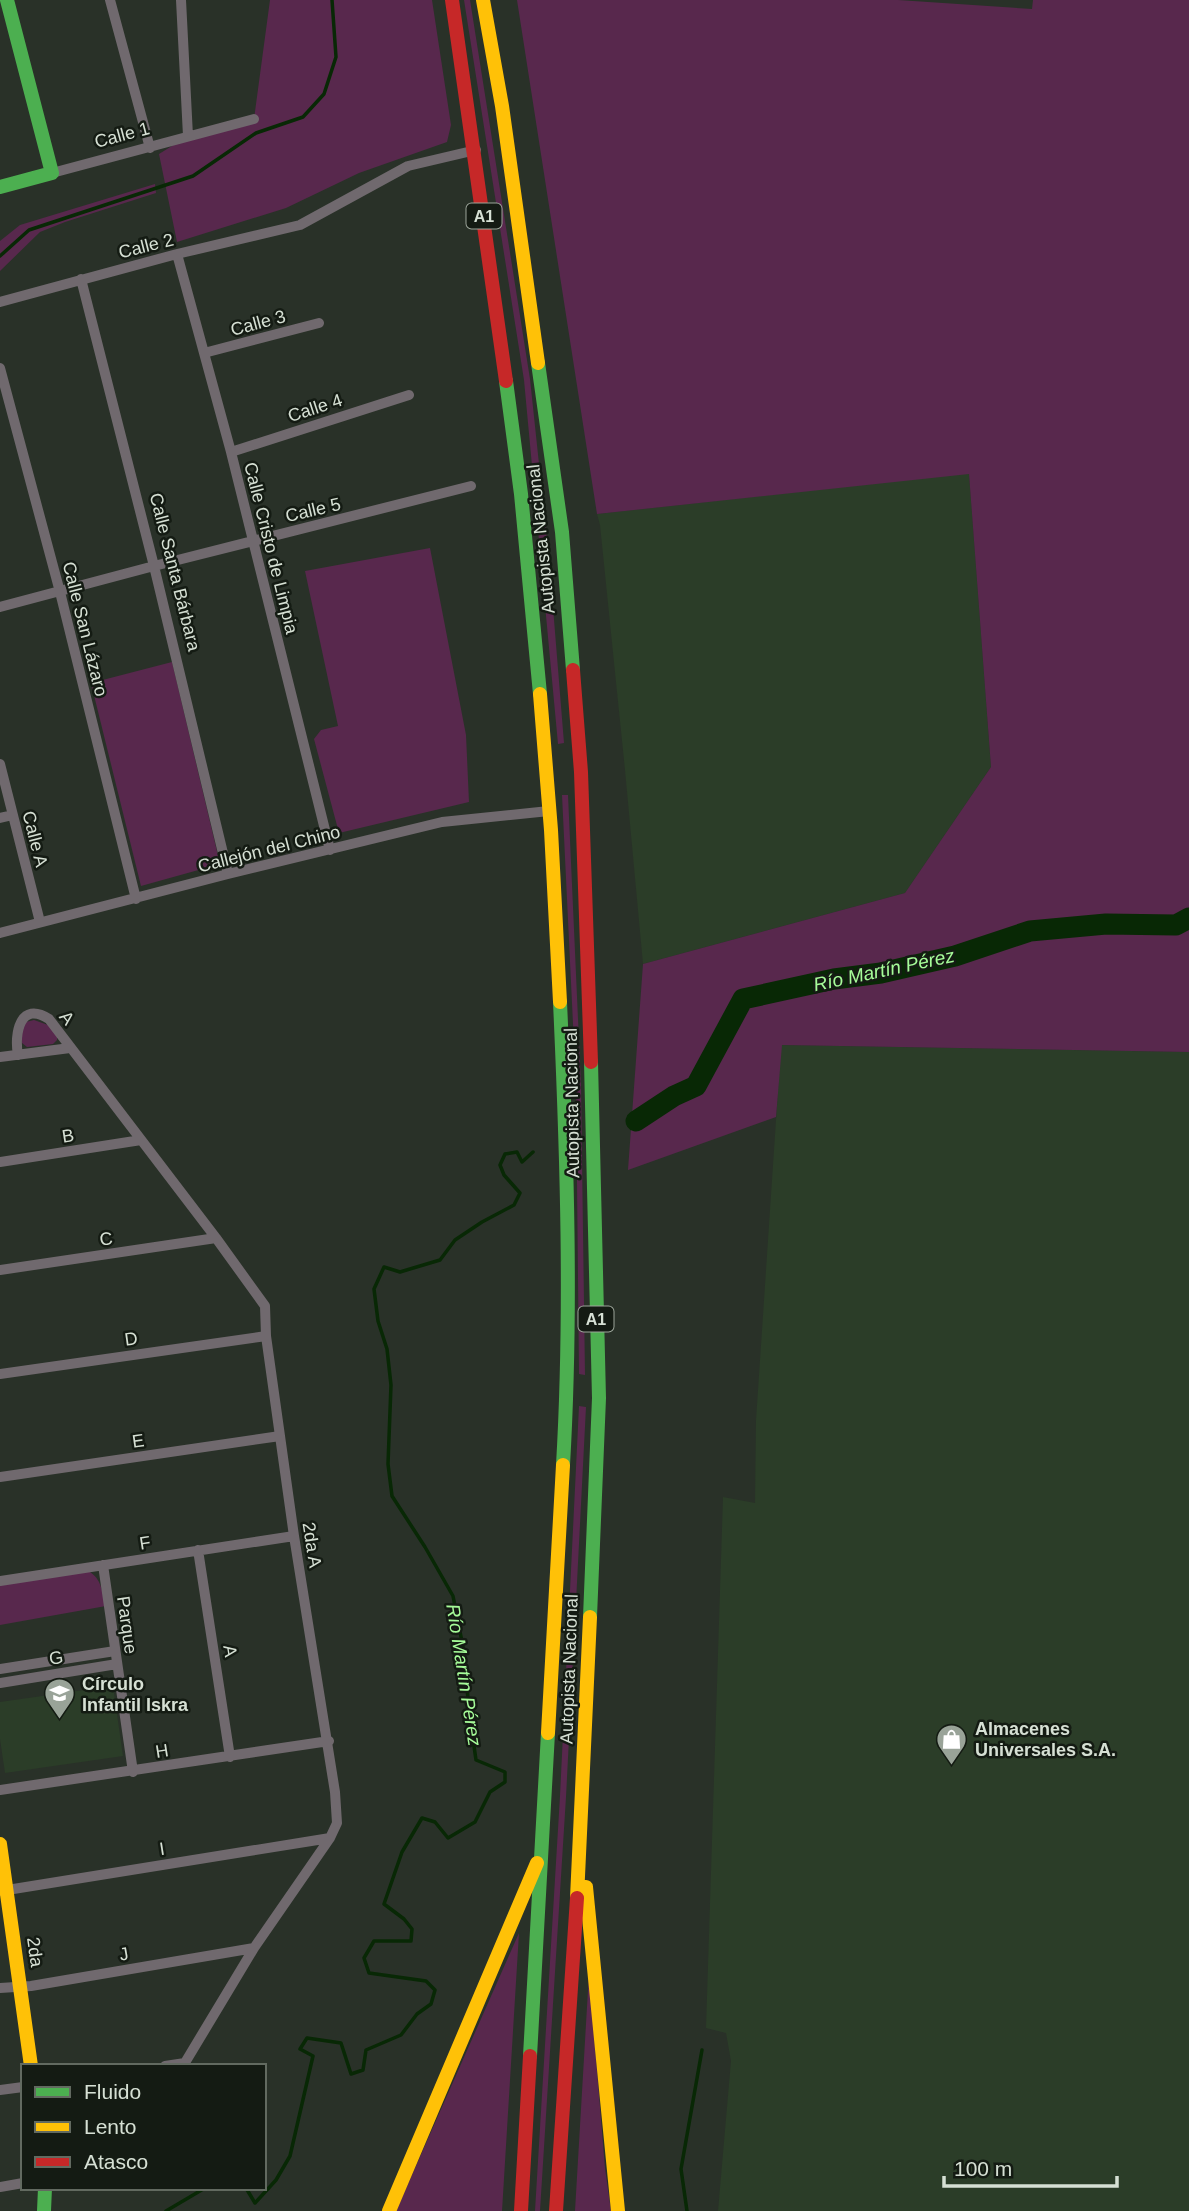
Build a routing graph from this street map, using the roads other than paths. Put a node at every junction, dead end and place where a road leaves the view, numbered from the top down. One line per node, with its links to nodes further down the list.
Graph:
1 (7, 0): 10 (main road)
2 (110, 0): 8 (street)
3 (181, 0): 7 (street)
4 (452, 0): 9 (main road, Autopista Nacional / A1)
5 (483, 0): 59 (main road, Autopista Nacional / A1)
6 (254, 120): 7 (street, Calle 1)
7 (188, 136): 8 (street, Calle 1)
8 (150, 148): 10 (street, Calle 1)
9 (476, 150): 12 (street, Calle 2); 26 (main road, Autopista Nacional / A1)
10 (52, 173): 11 (main road, Calle 1)
11 (0, 187)
12 (177, 254): 13 (street, Calle 2); 16 (street, Calle Cristo de Limpia)
13 (81, 279): 14 (street, Calle 2); 22 (street, Calle Santa Bárbara)
14 (0, 302)
15 (319, 323): 16 (street, Calle 3)
16 (204, 353): 19 (street, Calle Cristo de Limpia)
17 (0, 368): 23 (street, Calle San Lázaro)
18 (409, 395): 19 (street, Calle 4)
19 (231, 452): 21 (street, Calle Cristo de Limpia)
20 (471, 486): 21 (street, Calle 5)
21 (253, 541): 22 (street, Calle 5); 29 (street, Calle Cristo de Limpia)
22 (154, 566): 23 (street, Calle 5); 30 (street, Calle Santa Bárbara)
23 (60, 592): 24 (street, Calle 5); 31 (street, Calle San Lázaro)
24 (0, 607)
25 (0, 764): 27 (street, Calle A)
26 (548, 811): 29 (street, Callejón del Chino); 60 (main road, Autopista Nacional / A1)
27 (13, 815): 28 (street); 32 (street, Calle A)
28 (0, 818)
29 (330, 850): 30 (street, Callejón del Chino)
30 (228, 874): 31 (street, Callejón del Chino)
31 (136, 899): 32 (street, Callejón del Chino)
32 (40, 922): 33 (street, Callejón del Chino)
33 (0, 933)
34 (70, 1048): 35 (street, A); 35 (street, A); 37 (street, 2da A)
35 (18, 1055): 36 (street, A)
36 (0, 1057)
37 (141, 1140): 38 (street, B); 39 (street, 2da A)
38 (0, 1162)
39 (216, 1238): 40 (street, C); 41 (street, 2da A)
40 (0, 1270)
41 (265, 1336): 42 (street, D); 43 (street, 2da A)
42 (0, 1374)
43 (280, 1436): 44 (street, E); 45 (street, 2da A)
44 (0, 1477)
45 (294, 1536): 46 (street, F); 53 (street, 2da A)
46 (198, 1550): 47 (street, F); 54 (street, A)
47 (103, 1565): 48 (street, F); 49 (street, Parque)
48 (0, 1581)
49 (115, 1651): 50 (street, Parque); 51 (street, G)
50 (117, 1664): 52 (street, G); 55 (street, Parque)
51 (0, 1669)
52 (0, 1683)
53 (329, 1741): 54 (street, H); 57 (street, 2da A)
54 (230, 1757): 55 (street, H)
55 (132, 1772): 56 (street, H)
56 (0, 1790)
57 (330, 1838): 61 (street, I); 62 (street, 2da A)
58 (0, 1844): 61 (main road, 2da)
59 (581, 1844): 75 (main road, Autopista Nacional / A1); 76 (main road)
60 (543, 1850): 73 (main road); 74 (main road, Autopista Nacional / A1)
61 (3, 1890): 64 (main road, 2da)
62 (254, 1948): 64 (street, J); 66 (street, 2da A)
63 (0, 1988): 64 (street, J)
64 (20, 1988): 65 (main road, 2da)
65 (31, 2064)
66 (184, 2064)
67 (21, 2087): 68 (street)
68 (0, 2090)
69 (21, 2183): 70 (street)
70 (0, 2187)
71 (45, 2190): 72 (main road)
72 (44, 2211)
73 (389, 2211)
74 (521, 2211)
75 (556, 2211)
76 (618, 2211)

